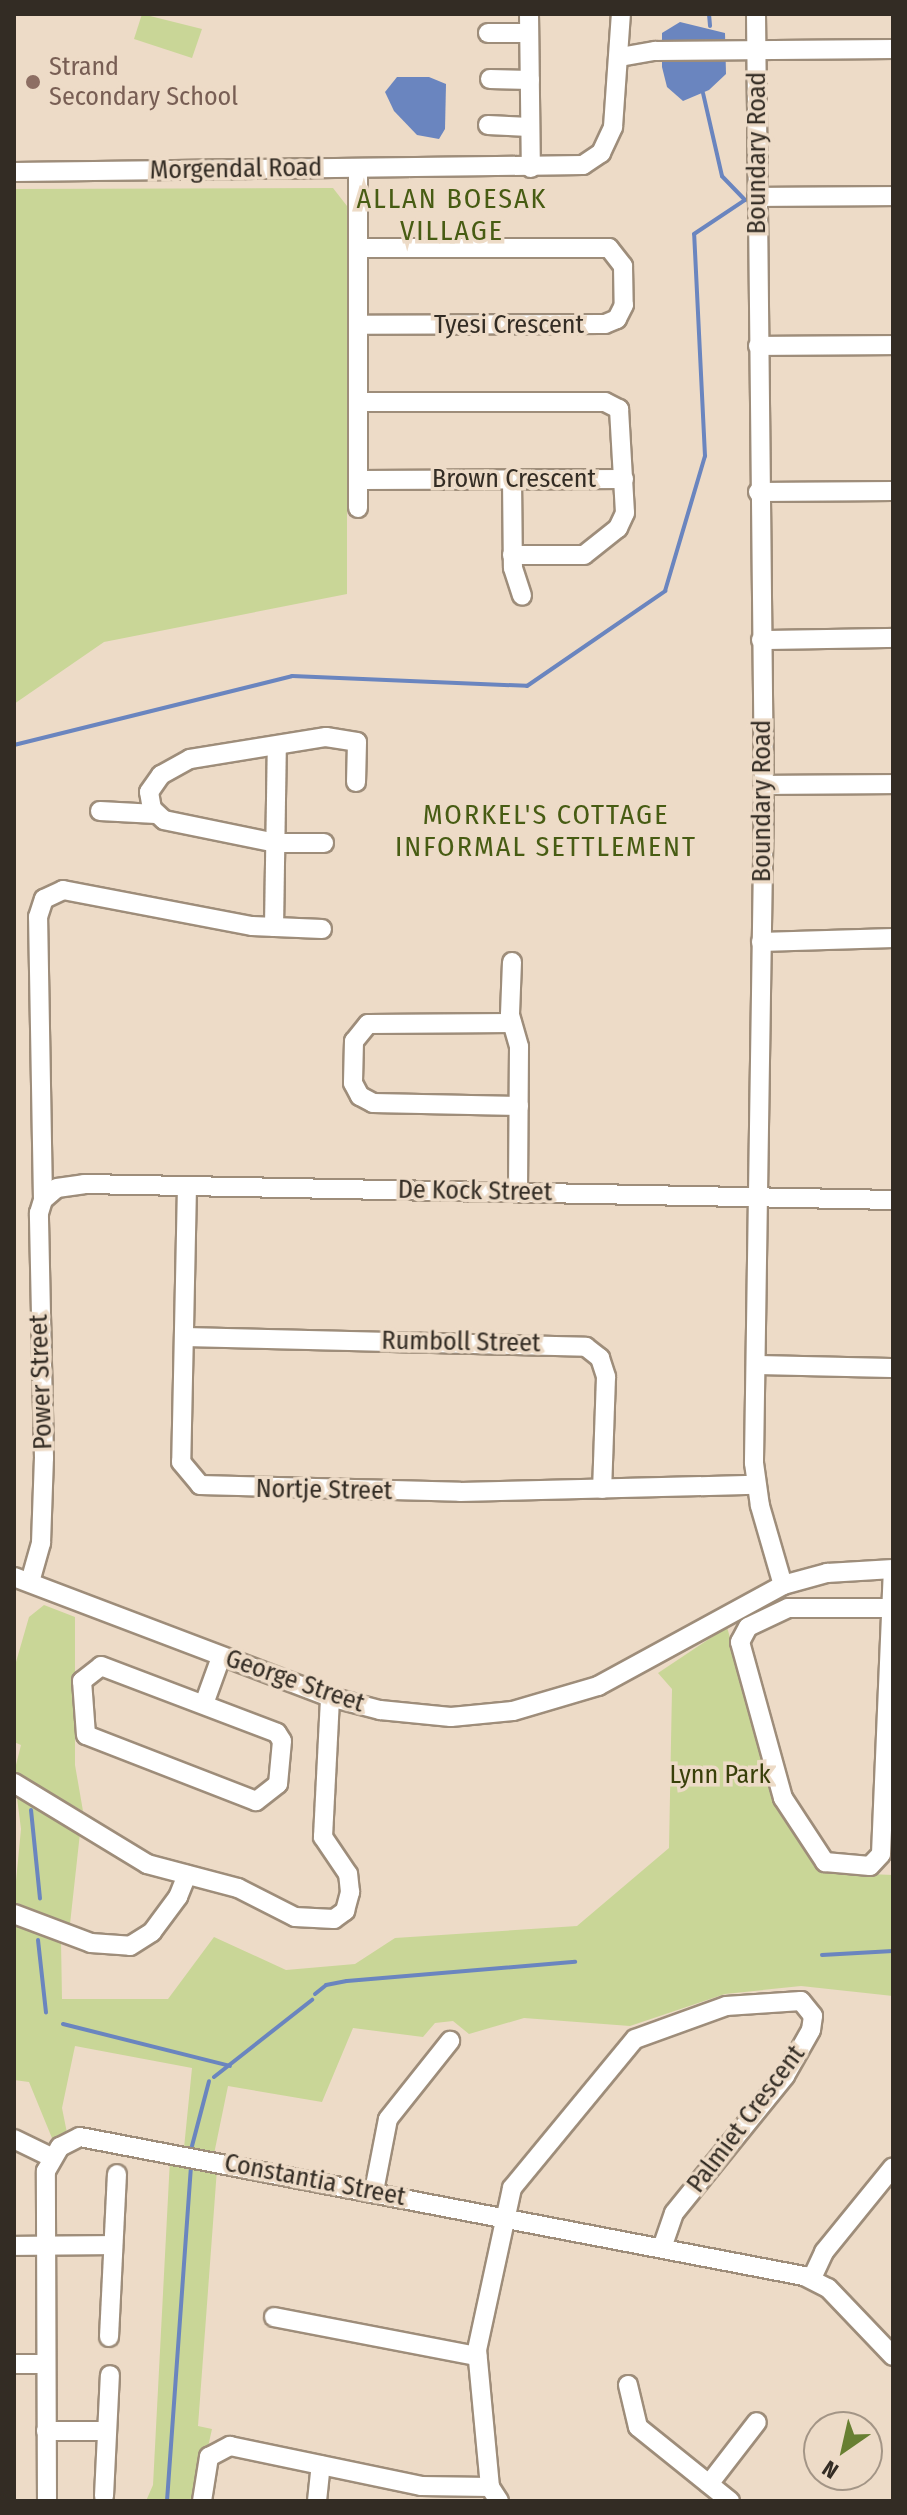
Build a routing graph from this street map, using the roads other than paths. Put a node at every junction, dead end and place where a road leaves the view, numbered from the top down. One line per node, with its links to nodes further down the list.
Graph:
1 (529, 14): 5 (street)
2 (621, 14): 8 (street, Morgendal Road)
3 (756, 14): 7 (street, Boundary Road)
4 (488, 33): 5 (street)
5 (529, 33): 10 (street)
6 (893, 49): 7 (street)
7 (756, 50): 8 (street); 17 (street, Boundary Road)
8 (620, 57): 14 (street, Morgendal Road)
9 (490, 79): 10 (street)
10 (530, 80): 12 (street)
11 (488, 125): 12 (street)
12 (529, 127): 14 (street)
13 (358, 168): 14 (street, Morgendal Road); 15 (street, Morgendal Road); 18 (street)
14 (531, 168)
15 (14, 172)
16 (893, 196): 17 (street)
17 (757, 197): 21 (street, Boundary Road)
18 (358, 248): 19 (street); 19 (street, Tyesi Crescent)
19 (359, 325): 22 (street)
20 (893, 345): 21 (street)
21 (758, 346): 27 (street, Boundary Road)
22 (360, 402): 24 (street, Brown Crescent); 25 (street)
23 (512, 479): 24 (street, Brown Crescent); 25 (street, Brown Crescent); 29 (street)
24 (624, 479): 29 (street)
25 (360, 480): 28 (street)
26 (893, 491): 27 (street)
27 (758, 492): 32 (street, Boundary Road)
28 (358, 508)
29 (512, 555): 30 (street)
30 (522, 596)
31 (893, 638): 32 (street)
32 (761, 640): 36 (street, Boundary Road)
33 (277, 746): 34 (street); 38 (street); 39 (street)
34 (356, 782)
35 (893, 784): 36 (street)
36 (763, 785): 44 (street, Boundary Road)
37 (100, 811): 38 (street)
38 (156, 814): 39 (street)
39 (276, 843): 40 (street); 41 (street)
40 (324, 843)
41 (274, 927): 42 (street); 50 (street, Power Street)
42 (322, 929)
43 (893, 938): 44 (street)
44 (761, 942): 51 (street, Boundary Road)
45 (512, 962): 46 (street)
46 (512, 1023): 47 (street); 47 (street)
47 (519, 1106): 49 (street)
48 (187, 1186): 49 (street, De Kock Street); 50 (street, De Kock Street); 53 (street, Nortje Street)
49 (518, 1192): 51 (street, De Kock Street)
50 (50, 1194): 59 (street, Power Street)
51 (759, 1197): 52 (street, De Kock Street); 54 (street, Boundary Road)
52 (893, 1200)
53 (185, 1337): 57 (street, Rumboll Street); 57 (street, Nortje Street)
54 (756, 1365): 55 (street); 56 (street, Boundary Road)
55 (893, 1368)
56 (755, 1485): 57 (street, Nortje Street); 60 (street, Boundary Road)
57 (602, 1489)
58 (893, 1570): 60 (street, George Street); 61 (street)
59 (19, 1582): 62 (street, George Street)
60 (783, 1585): 63 (street, George Street)
61 (891, 1608): 61 (street)
62 (221, 1657): 63 (street, George Street); 64 (street)
63 (330, 1697): 66 (street)
64 (204, 1704): 64 (street)
65 (14, 1783): 66 (street)
66 (187, 1875): 67 (street)
67 (14, 1914)
68 (450, 2041): 73 (street)
69 (14, 2139): 70 (street)
70 (51, 2157): 73 (street, Constantia Street); 75 (street)
71 (893, 2167): 79 (street)
72 (117, 2174): 76 (street)
73 (374, 2191): 74 (street, Constantia Street)
74 (503, 2216): 78 (street, Constantia Street); 78 (street, Palmiet Crescent); 82 (street)
75 (45, 2245): 76 (street); 77 (street); 85 (street)
76 (111, 2245): 81 (street)
77 (14, 2246)
78 (662, 2248): 79 (street, Constantia Street)
79 (812, 2278): 83 (street)
80 (274, 2317): 82 (street)
81 (109, 2337)
82 (477, 2356): 93 (street)
83 (893, 2356)
84 (14, 2364): 85 (street)
85 (46, 2364): 89 (street)
86 (110, 2375): 90 (street)
87 (628, 2385): 92 (street)
88 (757, 2422): 92 (street)
89 (46, 2431): 90 (street); 95 (street)
90 (107, 2431): 94 (street)
91 (321, 2465): 93 (street); 96 (street); 97 (street)
92 (709, 2484): 98 (street)
93 (494, 2494)
94 (104, 2496)
95 (47, 2501)
96 (202, 2501)
97 (317, 2501)
98 (730, 2501)

